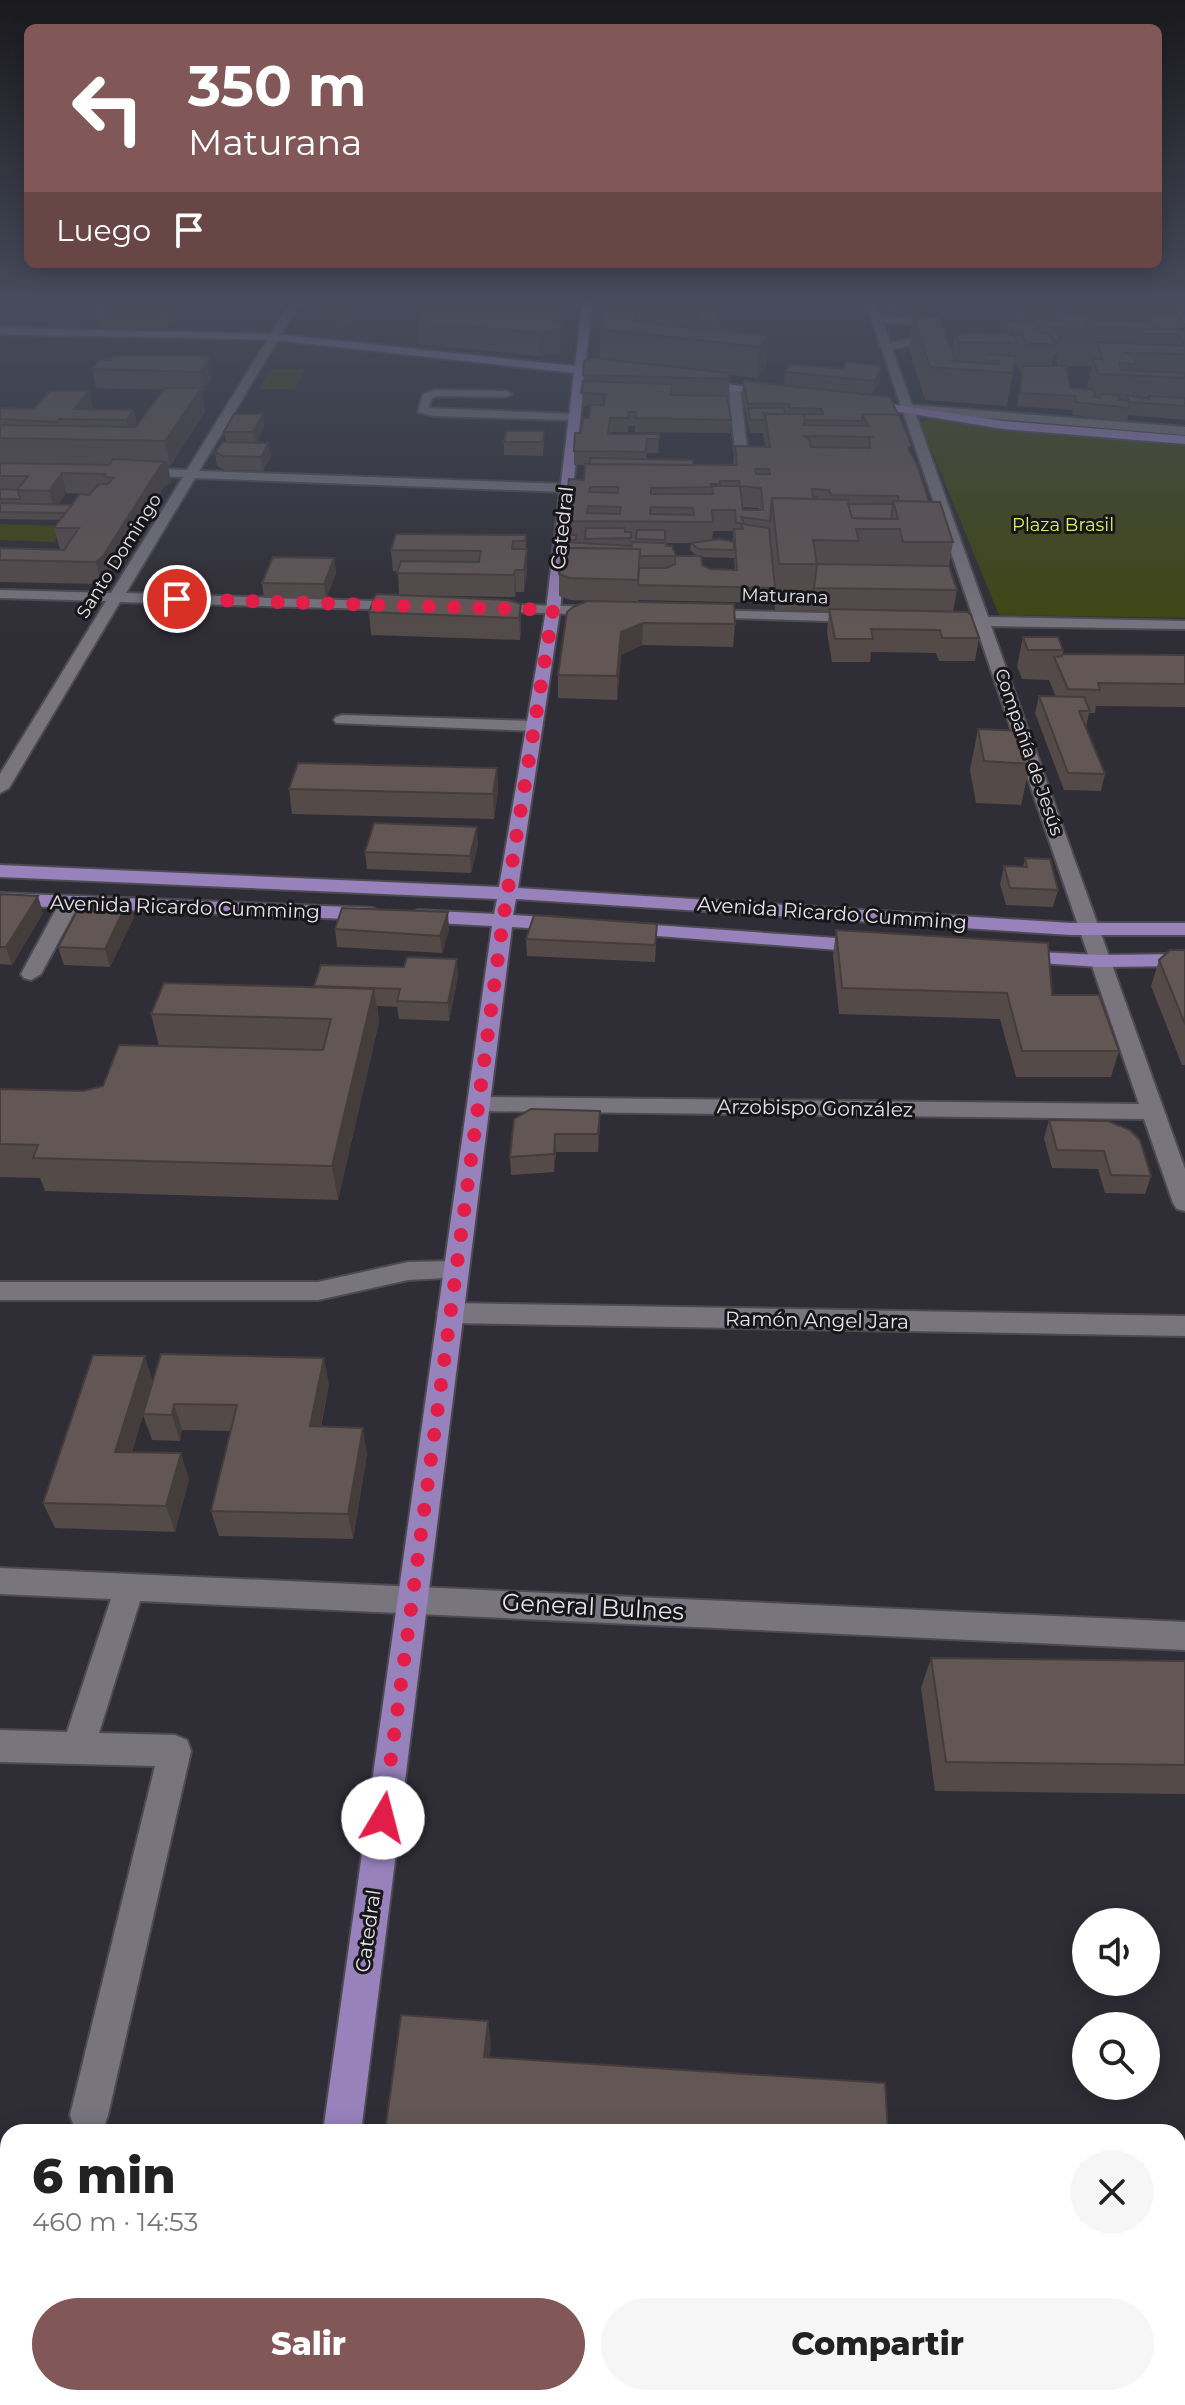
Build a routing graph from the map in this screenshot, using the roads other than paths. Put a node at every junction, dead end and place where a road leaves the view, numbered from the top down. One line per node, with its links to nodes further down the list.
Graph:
1 (228, 415): 12 (street, Santo Domingo)
2 (511, 415): 7 (street)
3 (737, 415): 10 (street)
4 (910, 415): 23 (street, Compañía de Jesús)
5 (948, 415): 9 (main road)
6 (994, 415): 8 (street)
7 (573, 417): 13 (main road, Catedral)
8 (1185, 431)
9 (1185, 440)
10 (742, 457)
11 (116, 472): 12 (street)
12 (194, 473): 13 (street); 15 (street, Santo Domingo)
13 (566, 488): 18 (main road, Catedral)
14 (0, 594): 15 (street)
15 (117, 597): 16 (street); 26 (street, Santo Domingo)
16 (425, 606)
17 (471, 607): 18 (street)
18 (553, 610): 19 (street); 28 (main road, Catedral)
19 (615, 611)
20 (678, 613): 21 (street, Maturana)
21 (882, 619)
22 (929, 620): 23 (street)
23 (985, 622): 24 (street); 37 (street, Compañía de Jesús)
24 (1185, 625)
25 (55, 661): 26 (street)
26 (77, 662): 29 (street, Santo Domingo)
27 (342, 720): 28 (street)
28 (535, 726): 31 (main road, Catedral)
29 (0, 788)
30 (0, 871): 31 (main road, Avenida Ricardo Cumming)
31 (507, 893): 34 (main road, Catedral); 37 (main road, Avenida Ricardo Cumming)
32 (0, 899): 33 (main road, Avenida Ricardo Cumming)
33 (70, 902): 34 (main road, Avenida Ricardo Cumming); 43 (street)
34 (503, 920): 35 (main road, Avenida Ricardo Cumming); 44 (main road, Catedral)
35 (580, 925)
36 (611, 928): 39 (main road, Avenida Ricardo Cumming)
37 (1089, 929): 38 (main road, Avenida Ricardo Cumming); 42 (street, Compañía de Jesús)
38 (1185, 929)
39 (877, 947)
40 (1002, 956): 42 (main road)
41 (1185, 960): 42 (main road)
42 (1100, 961): 45 (street, Compañía de Jesús)
43 (31, 974)
44 (478, 1104): 45 (street, Arzobispo González); 47 (main road, Catedral)
45 (1153, 1112): 46 (street, Compañía de Jesús)
46 (1185, 1203)
47 (454, 1270): 48 (street); 49 (main road, Catedral)
48 (0, 1291)
49 (450, 1313): 50 (street, Ramón Angel Jara); 53 (main road, Catedral)
50 (1185, 1326)
51 (0, 1581): 52 (street, General Bulnes)
52 (130, 1586): 53 (street, General Bulnes); 56 (street)
53 (413, 1598): 54 (street, General Bulnes); 58 (main road, Catedral)
54 (1185, 1636)
55 (0, 1746): 56 (street)
56 (78, 1749): 57 (street)
57 (89, 2115)
58 (343, 2124)

